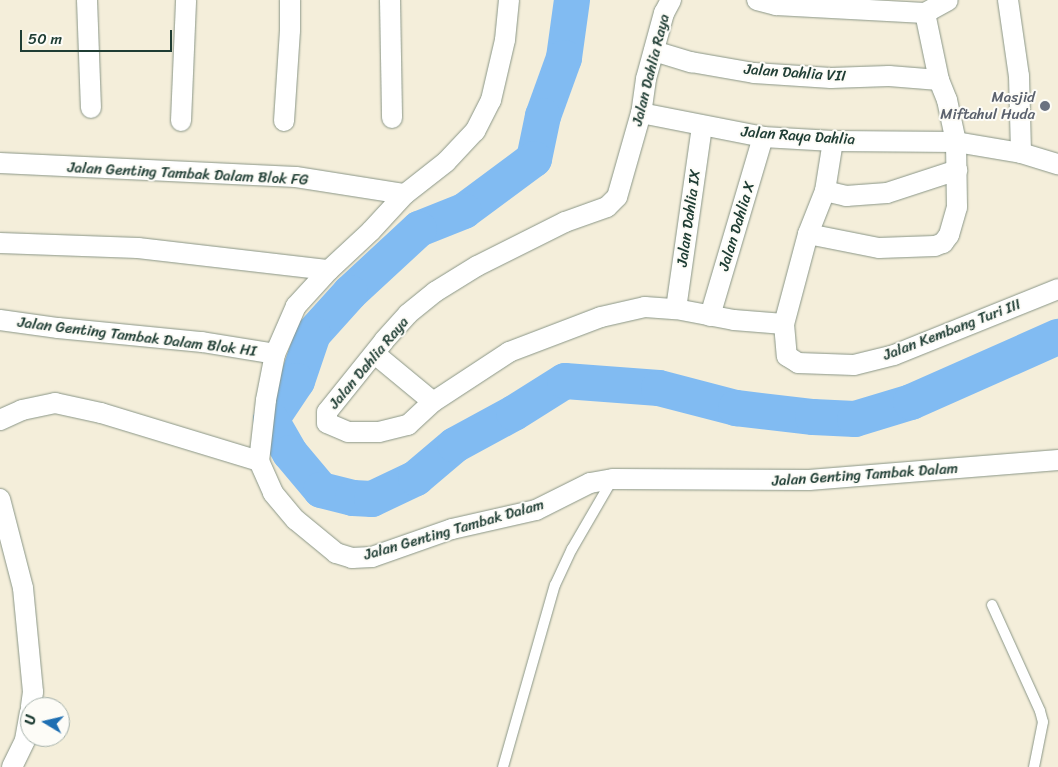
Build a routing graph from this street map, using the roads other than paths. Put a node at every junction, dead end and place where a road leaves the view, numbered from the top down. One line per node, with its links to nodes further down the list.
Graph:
1 (87, 0): 14 (street)
2 (186, 0): 17 (street)
3 (290, 0): 18 (street)
4 (390, 0): 16 (street)
5 (509, 0): 28 (street)
6 (671, 0): 12 (street, Jalan Dahlia Raya)
7 (757, 0): 10 (street)
8 (948, 0): 11 (street)
9 (1008, 0): 23 (street)
10 (902, 6): 11 (street)
11 (925, 13): 13 (street)
12 (654, 51): 13 (street, Jalan Dahlia VII); 15 (street, Jalan Dahlia Raya)
13 (938, 80): 22 (street)
14 (90, 108)
15 (641, 113): 19 (street, Jalan Raya Dahlia); 38 (street, Jalan Dahlia Raya)
16 (392, 118)
17 (181, 121)
18 (284, 121)
19 (702, 126): 20 (street, Jalan Raya Dahlia); 33 (street, Jalan Dahlia IX)
20 (764, 137): 21 (street, Jalan Raya Dahlia); 34 (street, Jalan Dahlia X)
21 (833, 141): 22 (street, Jalan Raya Dahlia); 27 (street)
22 (956, 142): 23 (street, Jalan Raya Dahlia); 26 (street)
23 (1021, 153): 25 (street, Jalan Raya Dahlia)
24 (0, 163): 28 (street, Jalan Genting Tambak Dalam Blok FG)
25 (1058, 164)
26 (957, 170): 27 (street); 29 (street)
27 (824, 191): 29 (street)
28 (405, 194): 31 (street)
29 (808, 234): 36 (street)
30 (0, 243): 31 (street)
31 (329, 270): 37 (street)
32 (1058, 289): 36 (street, Jalan Kembang Turi III)
33 (676, 309): 34 (street, Jalan Dahlia Raya); 39 (street, Jalan Dahlia Raya)
34 (710, 316): 36 (street, Jalan Dahlia Raya)
35 (0, 320): 37 (street, Jalan Genting Tambak Dalam Blok HI)
36 (784, 324)
37 (275, 354): 42 (street)
38 (374, 354): 39 (street); 39 (street, Jalan Dahlia Raya)
39 (433, 402)
40 (0, 420): 42 (street)
41 (1058, 460): 43 (street, Jalan Genting Tambak Dalam)
42 (259, 461): 43 (street, Jalan Genting Tambak Dalam)
43 (613, 479): 49 (lane)
44 (1, 502): 46 (street)
45 (992, 605): 50 (lane)
46 (33, 697)
47 (22, 747): 48 (street)
48 (12, 767)
49 (503, 767)
50 (1034, 767)

